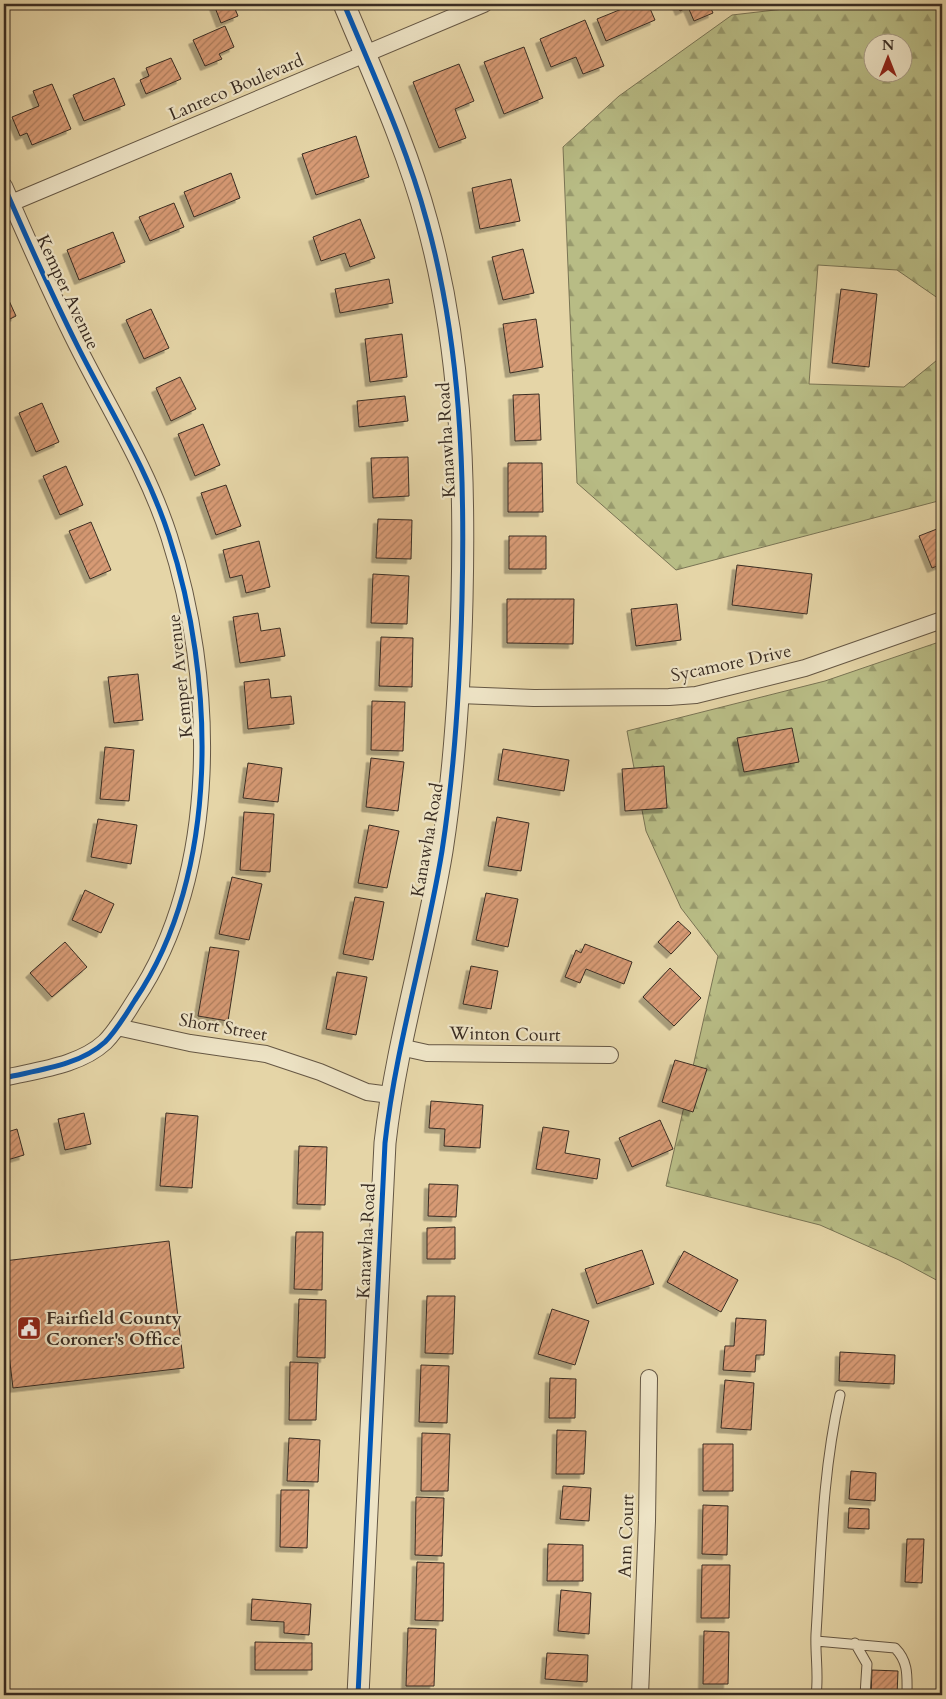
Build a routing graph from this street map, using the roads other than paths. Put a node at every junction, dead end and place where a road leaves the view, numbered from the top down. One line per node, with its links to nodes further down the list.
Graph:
1 (344, 4): 3 (street, Kanawha Road)
2 (484, 4): 3 (street, Lanreco Boulevard)
3 (365, 54): 5 (street, Lanreco Boulevard); 7 (street, Kanawha Road)
4 (4, 186): 5 (street, Kemper Avenue)
5 (8, 205): 8 (street, Kemper Avenue)
6 (942, 620): 7 (street, Sycamore Drive)
7 (459, 695): 9 (street, Kanawha Road)
8 (117, 1027): 11 (street, Kemper Avenue); 12 (street, Short Street)
9 (400, 1047): 10 (street, Winton Court); 12 (street, Kanawha Road)
10 (610, 1055)
11 (4, 1078)
12 (390, 1095): 17 (street, Kanawha Road)
13 (649, 1378): 18 (street, Ann Court)
14 (840, 1395): 15 (lane)
15 (816, 1641): 16 (lane); 19 (lane)
16 (855, 1644): 20 (lane); 21 (lane)
17 (358, 1695)
18 (640, 1695)
19 (816, 1695)
20 (865, 1695)
21 (907, 1695)

